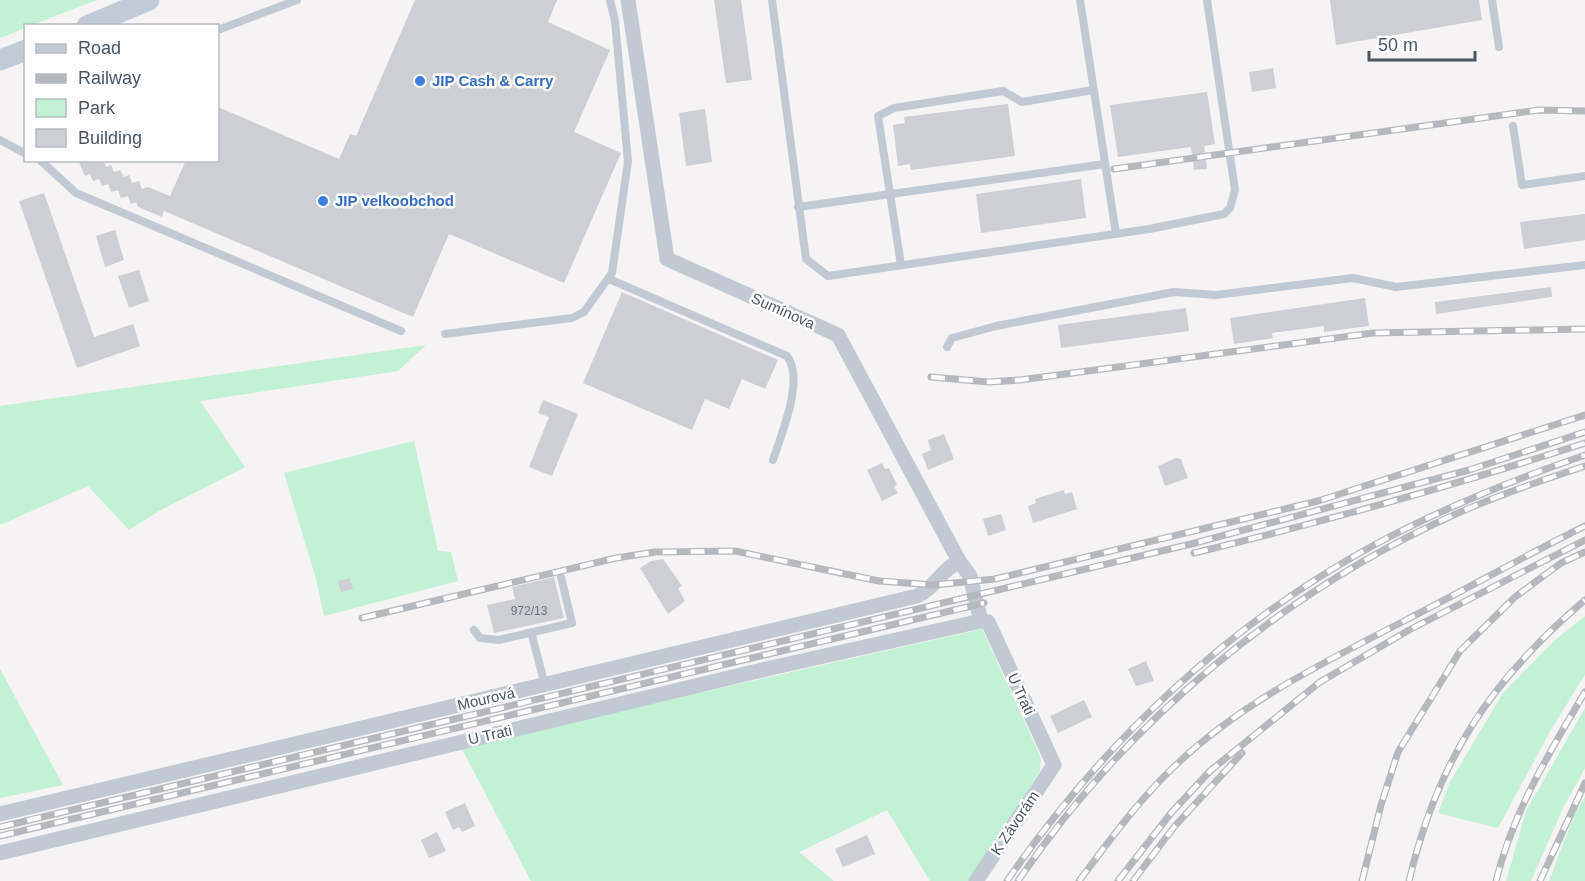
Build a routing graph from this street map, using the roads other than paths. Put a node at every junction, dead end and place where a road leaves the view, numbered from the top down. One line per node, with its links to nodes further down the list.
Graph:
1 (149, 0): 9 (main road)
2 (297, 0): 10 (lane)
3 (610, 0): 26 (lane)
4 (628, 0): 31 (street, Sumínova)
5 (772, 0): 22 (lane)
6 (1080, 0): 14 (lane)
7 (1208, 0): 23 (lane)
8 (1492, 0): 11 (lane)
9 (92, 24)
10 (219, 30)
11 (1499, 47)
12 (24, 51): 13 (main road)
13 (0, 60)
14 (1094, 90): 19 (lane); 21 (lane)
15 (1513, 126): 20 (lane)
16 (0, 140): 17 (lane)
17 (24, 153)
18 (42, 162): 27 (lane)
19 (1105, 164): 21 (lane); 23 (lane)
20 (1585, 176)
21 (889, 194): 22 (lane); 24 (lane)
22 (798, 207): 24 (lane)
23 (1116, 234): 24 (lane)
24 (901, 265)
25 (1585, 265): 29 (lane)
26 (609, 279): 28 (lane); 30 (lane)
27 (401, 331)
28 (445, 334)
29 (947, 347)
30 (773, 460)
31 (959, 561): 33 (street, Sumínova); 36 (street, Mourová)
32 (561, 577): 35 (lane)
33 (984, 622): 37 (street, U Trati); 39 (street, U Trati)
34 (474, 630): 35 (lane)
35 (531, 632): 36 (lane)
36 (545, 685): 38 (street, Mourová)
37 (1054, 765): 40 (street, K Závorám)
38 (0, 814)
39 (0, 853)
40 (976, 881)

